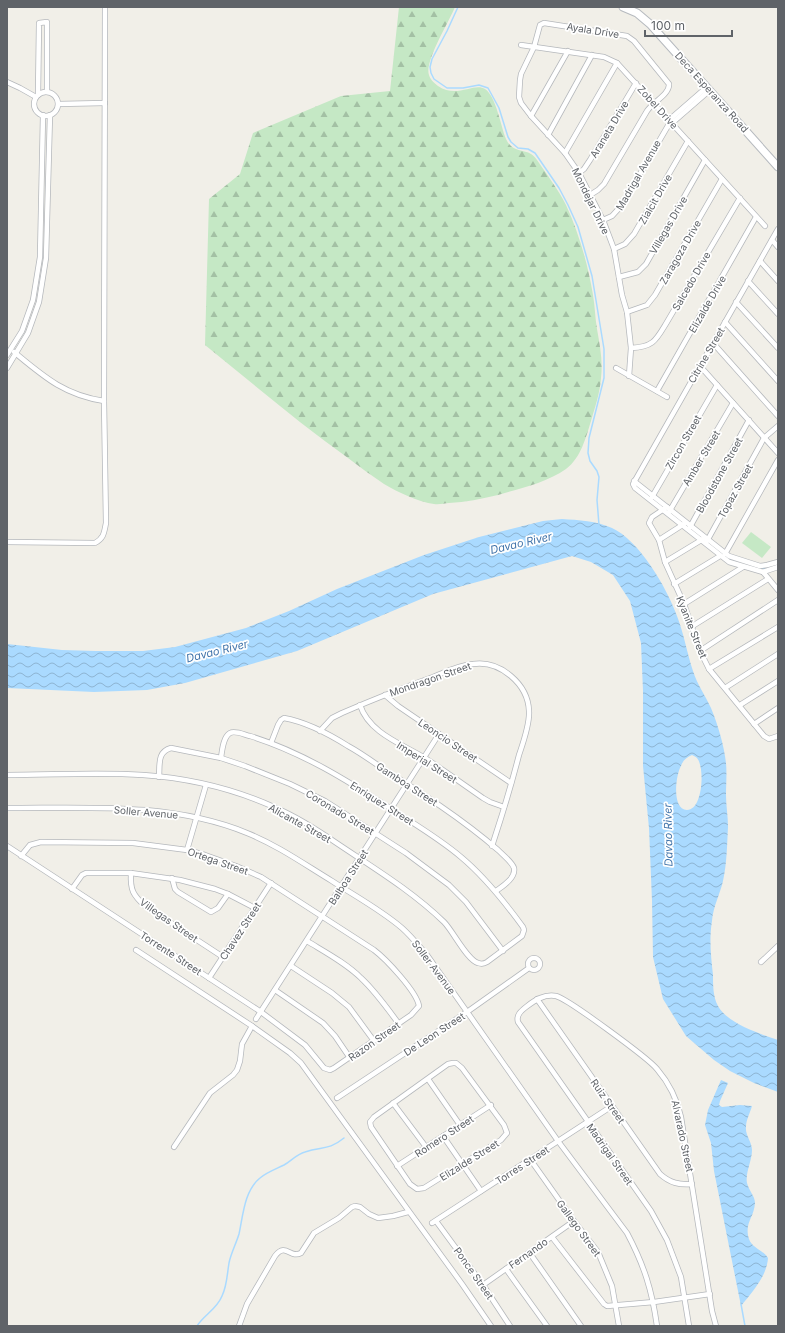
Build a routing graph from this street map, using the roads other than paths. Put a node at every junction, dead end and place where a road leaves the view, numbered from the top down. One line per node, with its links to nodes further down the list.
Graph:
1 (105, 7): 13 (street)
2 (623, 7): 10 (street, Deca Esperanza Road)
3 (521, 45): 4 (street, Zobel Drive)
4 (534, 47): 5 (street, Zobel Drive); 14 (street, Ayala Drive); 18 (street, Mondejar Drive)
5 (568, 51): 6 (street, Zobel Drive); 18 (street)
6 (592, 56): 7 (street, Zobel Drive); 20 (street)
7 (617, 63): 9 (street, Zobel Drive); 22 (street)
8 (7, 82): 12 (street)
9 (636, 83): 14 (street, Zobel Drive); 25 (street, Araneta Drive)
10 (708, 88): 19 (street, Madrigal Avenue); 24 (street, Deca Esperanza Road)
11 (47, 92): 12 (street); 12 (street); 15 (street)
12 (37, 96): 16 (street)
13 (105, 103): 15 (street); 60 (street)
14 (654, 103): 19 (street, Zobel Drive); 27 (street)
15 (58, 104): 17 (street)
16 (43, 115): 17 (street); 33 (street)
17 (50, 115): 34 (street)
18 (530, 116): 20 (street, Mondejar Drive)
19 (670, 122): 21 (street, Zobel Drive); 30 (street, Madrigal Avenue)
20 (548, 135): 22 (street, Mondejar Drive)
21 (688, 141): 23 (street, Zobel Drive); 37 (street, Zialcit Drive)
22 (565, 153): 25 (street, Mondejar Drive)
23 (705, 160): 26 (street, Zobel Drive); 39 (street, Villegas Drive)
24 (778, 167)
25 (579, 173): 27 (street, Mondejar Drive)
26 (722, 179): 28 (street, Zobel Drive); 43 (street, Zaragoza Drive)
27 (590, 194): 30 (street, Mondejar Drive)
28 (740, 198): 29 (street, Zobel Drive); 47 (street, Salcedo Drive)
29 (756, 217): 31 (street, Zobel Drive); 58 (street, Elizalde Drive)
30 (603, 220): 37 (street, Mondejar Drive)
31 (764, 226)
32 (778, 229): 35 (street, Citrine Street)
33 (41, 235): 34 (street); 49 (street)
34 (47, 236): 50 (street)
35 (772, 240): 36 (street); 38 (street, Citrine Street)
36 (778, 247)
37 (614, 249): 39 (street, Mondejar Drive)
38 (760, 261): 40 (street, Citrine Street); 41 (street)
39 (619, 277): 43 (street, Mondejar Drive)
40 (748, 281): 42 (street, Citrine Street); 44 (street)
41 (778, 281)
42 (736, 302): 45 (street, Citrine Street); 48 (street)
43 (627, 312): 47 (street, Mondejar Drive)
44 (778, 314)
45 (725, 322): 46 (street, Citrine Street); 56 (street)
46 (713, 343): 52 (street, Citrine Street); 62 (street)
47 (631, 348): 55 (street, Mondejar Drive)
48 (778, 348)
49 (10, 349): 50 (street); 51 (street)
50 (16, 354): 53 (street); 60 (street)
51 (7, 355)
52 (700, 366): 57 (street); 68 (street, Citrine Street)
53 (7, 368)
54 (616, 368): 55 (street)
55 (629, 376): 58 (street)
56 (778, 381)
57 (717, 385): 61 (street); 68 (street, Zircon Street)
58 (657, 391): 59 (street)
59 (667, 397)
60 (104, 401): 74 (street)
61 (733, 403): 63 (street); 69 (street, Amber Street)
62 (778, 416)
63 (749, 420): 65 (street); 71 (street, Bloodstone Street)
64 (778, 426): 65 (street)
65 (764, 438): 66 (street); 73 (street, Topaz Street)
66 (778, 453)
67 (778, 460): 75 (street)
68 (651, 498): 69 (street)
69 (667, 510): 70 (street, Amber Street); 71 (street)
70 (650, 521): 72 (street, Kyanite Street)
71 (687, 526): 72 (street); 73 (street)
72 (659, 540): 76 (street, Kyanite Street)
73 (705, 541): 75 (street); 76 (street)
74 (7, 542)
75 (723, 555): 77 (street); 78 (street); 82 (street)
76 (665, 562): 82 (street, Kyanite Street)
77 (778, 562)
78 (743, 567): 80 (street); 85 (street)
79 (778, 567): 80 (street)
80 (763, 572): 81 (street)
81 (768, 579): 83 (street); 86 (street)
82 (674, 584): 85 (street, Kyanite Street)
83 (778, 590)
84 (778, 600): 88 (street)
85 (684, 604): 86 (street, Kyanite Street)
86 (691, 627): 88 (street, Kyanite Street)
87 (778, 627): 90 (street)
88 (700, 651): 90 (street, Kyanite Street)
89 (778, 654): 92 (street)
90 (709, 669): 92 (street, Kyanite Street)
91 (778, 681): 95 (street)
92 (726, 688): 95 (street, Kyanite Street)
93 (385, 695): 94 (street, Mondragon Street); 99 (street, Leoncio Street); 106 (street, Mondragon Street)
94 (360, 705): 98 (street, Mondragon Street); 103 (street, Imperial Street)
95 (740, 705): 97 (street, Kyanite Street)
96 (778, 708): 97 (street)
97 (754, 724): 100 (street, Kyanite Street)
98 (320, 731): 101 (street, Gamboa Street); 107 (street, Gamboa Street)
99 (439, 734): 103 (street, Balboa Street); 106 (street, Leoncio Street)
100 (778, 736)
101 (271, 743): 102 (street, Enriquez Street); 111 (street, Enriquez Street)
102 (221, 758): 105 (street, Coronado Street); 113 (street, Coronado Street)
103 (424, 758): 107 (street, Balboa Street); 109 (street, Imperial Street)
104 (7, 775): 105 (street, Alicante Street)
105 (159, 777): 108 (street, Alicante Street)
106 (512, 783): 109 (street, Mondragon Street)
107 (408, 784): 111 (street, Balboa Street); 115 (street, Gamboa Street)
108 (206, 785): 112 (street); 118 (street, Alicante Street)
109 (504, 807): 115 (street, Mondragon Street)
110 (7, 808): 112 (street, Soller Avenue)
111 (392, 809): 113 (street, Balboa Street); 124 (street, Enriquez Street)
112 (197, 817): 116 (street); 122 (street, Soller Avenue)
113 (376, 833): 118 (street, Balboa Street); 131 (street, Coronado Street)
114 (7, 846): 117 (street, Torrente Street)
115 (492, 846): 124 (street, Gamboa Street)
116 (187, 850): 117 (street, Ortega Street); 121 (street, Ortega Street)
117 (21, 856): 123 (street, Torrente Street)
118 (360, 858): 122 (street, Balboa Street); 131 (street, Alicante Street)
119 (131, 873): 120 (street); 123 (street); 132 (street, Villegas Street)
120 (172, 878): 125 (street); 125 (street)
121 (271, 883): 126 (street, Chavez Street); 127 (street, Ortega Street)
122 (341, 887): 127 (street, Balboa Street); 141 (street, Soller Avenue)
123 (72, 889): 136 (street, Torrente Street)
124 (496, 891): 131 (street, Enriquez Street)
125 (228, 894): 126 (street)
126 (255, 908): 132 (street, Chavez Street)
127 (322, 916): 128 (street, Balboa Street); 139 (street, Ortega Street)
128 (306, 941): 134 (street, Balboa Street); 143 (street)
129 (778, 946): 133 (street)
130 (136, 950): 144 (street)
131 (503, 951)
132 (222, 957): 136 (street, Chavez Street)
133 (761, 962)
134 (291, 966): 137 (street, Balboa Street); 145 (street)
135 (529, 968): 141 (street, De Leon Street)
136 (208, 978): 140 (street, Torrente Street)
137 (275, 990): 140 (street, Balboa Street); 146 (street)
138 (537, 999): 152 (street, Ruiz Street); 153 (street, Madrigal Street); 162 (street, Alvarado Street)
139 (419, 1006): 143 (street, Razon Street)
140 (261, 1012): 142 (street, Balboa Street); 147 (street, Torrente Street)
141 (467, 1012): 149 (street, De Leon Street); 156 (street, Soller Avenue)
142 (256, 1019)
143 (399, 1024): 145 (street, Razon Street)
144 (252, 1026): 157 (street); 164 (street)
145 (374, 1041): 146 (street, Razon Street)
146 (350, 1058): 147 (street, Razon Street)
147 (326, 1069)
148 (428, 1079): 150 (street, Elizalde Street); 151 (street, Elizalde Street); 154 (street)
149 (337, 1098)
150 (393, 1103): 158 (street); 161 (street, Elizalde Street)
151 (491, 1105): 154 (street, Romero Street); 160 (street, Elizalde Street)
152 (612, 1106): 153 (street, Torres Street); 162 (street, Ruiz Street)
153 (588, 1122): 156 (street, Torres Street); 172 (street, Madrigal Street)
154 (460, 1125): 155 (street, Romero Street)
155 (443, 1136): 158 (street, Romero Street); 160 (street)
156 (558, 1141): 159 (street, Torres Street); 173 (street, Soller Avenue)
157 (174, 1147)
158 (426, 1147): 161 (street, Romero Street)
159 (530, 1159): 163 (street, Torres Street); 165 (street, Gallego Street)
160 (463, 1164): 161 (street, Elizalde Street); 163 (street)
161 (398, 1166)
162 (692, 1184): 171 (street, Alvarado Street)
163 (481, 1191): 166 (street, Torres Street)
164 (408, 1212): 175 (street); 176 (street)
165 (574, 1221): 167 (street, Fernando); 174 (street, Gallego Street)
166 (434, 1222): 170 (street, Ponce Street)
167 (552, 1237): 168 (street, Fernando); 174 (street)
168 (529, 1252): 169 (street, Fernando); 179 (street)
169 (506, 1269): 170 (street, Fernando); 178 (street)
170 (483, 1285): 177 (street, Ponce Street)
171 (710, 1294): 172 (street); 183 (street, Alvarado Street)
172 (685, 1297): 173 (street); 182 (street, Madrigal Street)
173 (654, 1302): 174 (street); 181 (street, Soller Avenue)
174 (616, 1306): 180 (street, Gallego Street)
175 (239, 1326)
176 (491, 1326)
177 (510, 1326)
178 (547, 1326)
179 (581, 1326)
180 (619, 1326)
181 (658, 1326)
182 (689, 1326)
183 (716, 1326)

